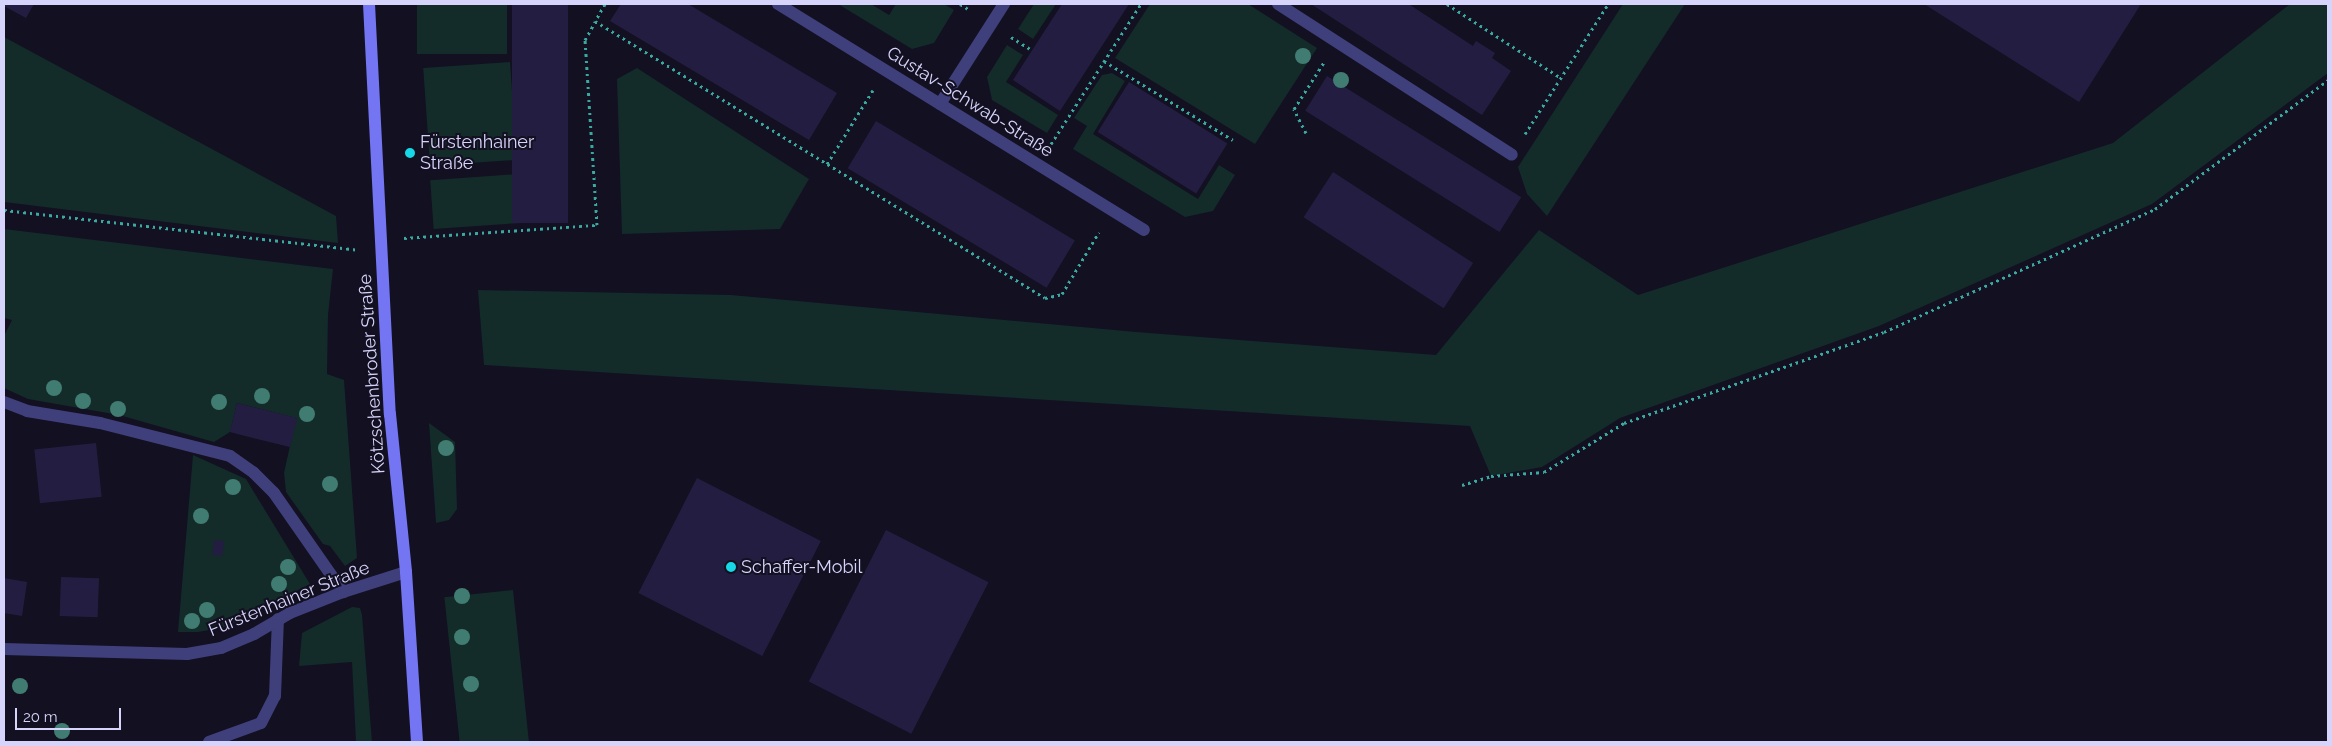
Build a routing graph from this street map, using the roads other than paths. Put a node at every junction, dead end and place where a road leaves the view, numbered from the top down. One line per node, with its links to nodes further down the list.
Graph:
1 (369, 4): 9 (street, Kötzschenbroder Straße)
2 (778, 4): 5 (street, Gustav-Schwab-Straße)
3 (1004, 4): 5 (street)
4 (1278, 4): 6 (street)
5 (940, 104): 7 (street, Gustav-Schwab-Straße)
6 (1512, 155)
7 (1144, 230)
8 (4, 402): 10 (street)
9 (406, 572): 10 (street, Fürstenhainer Straße); 14 (street, Kötzschenbroder Straße)
10 (343, 592): 11 (street, Fürstenhainer Straße)
11 (278, 619): 12 (street, Fürstenhainer Straße); 13 (street)
12 (4, 649)
13 (209, 742)
14 (417, 742)

